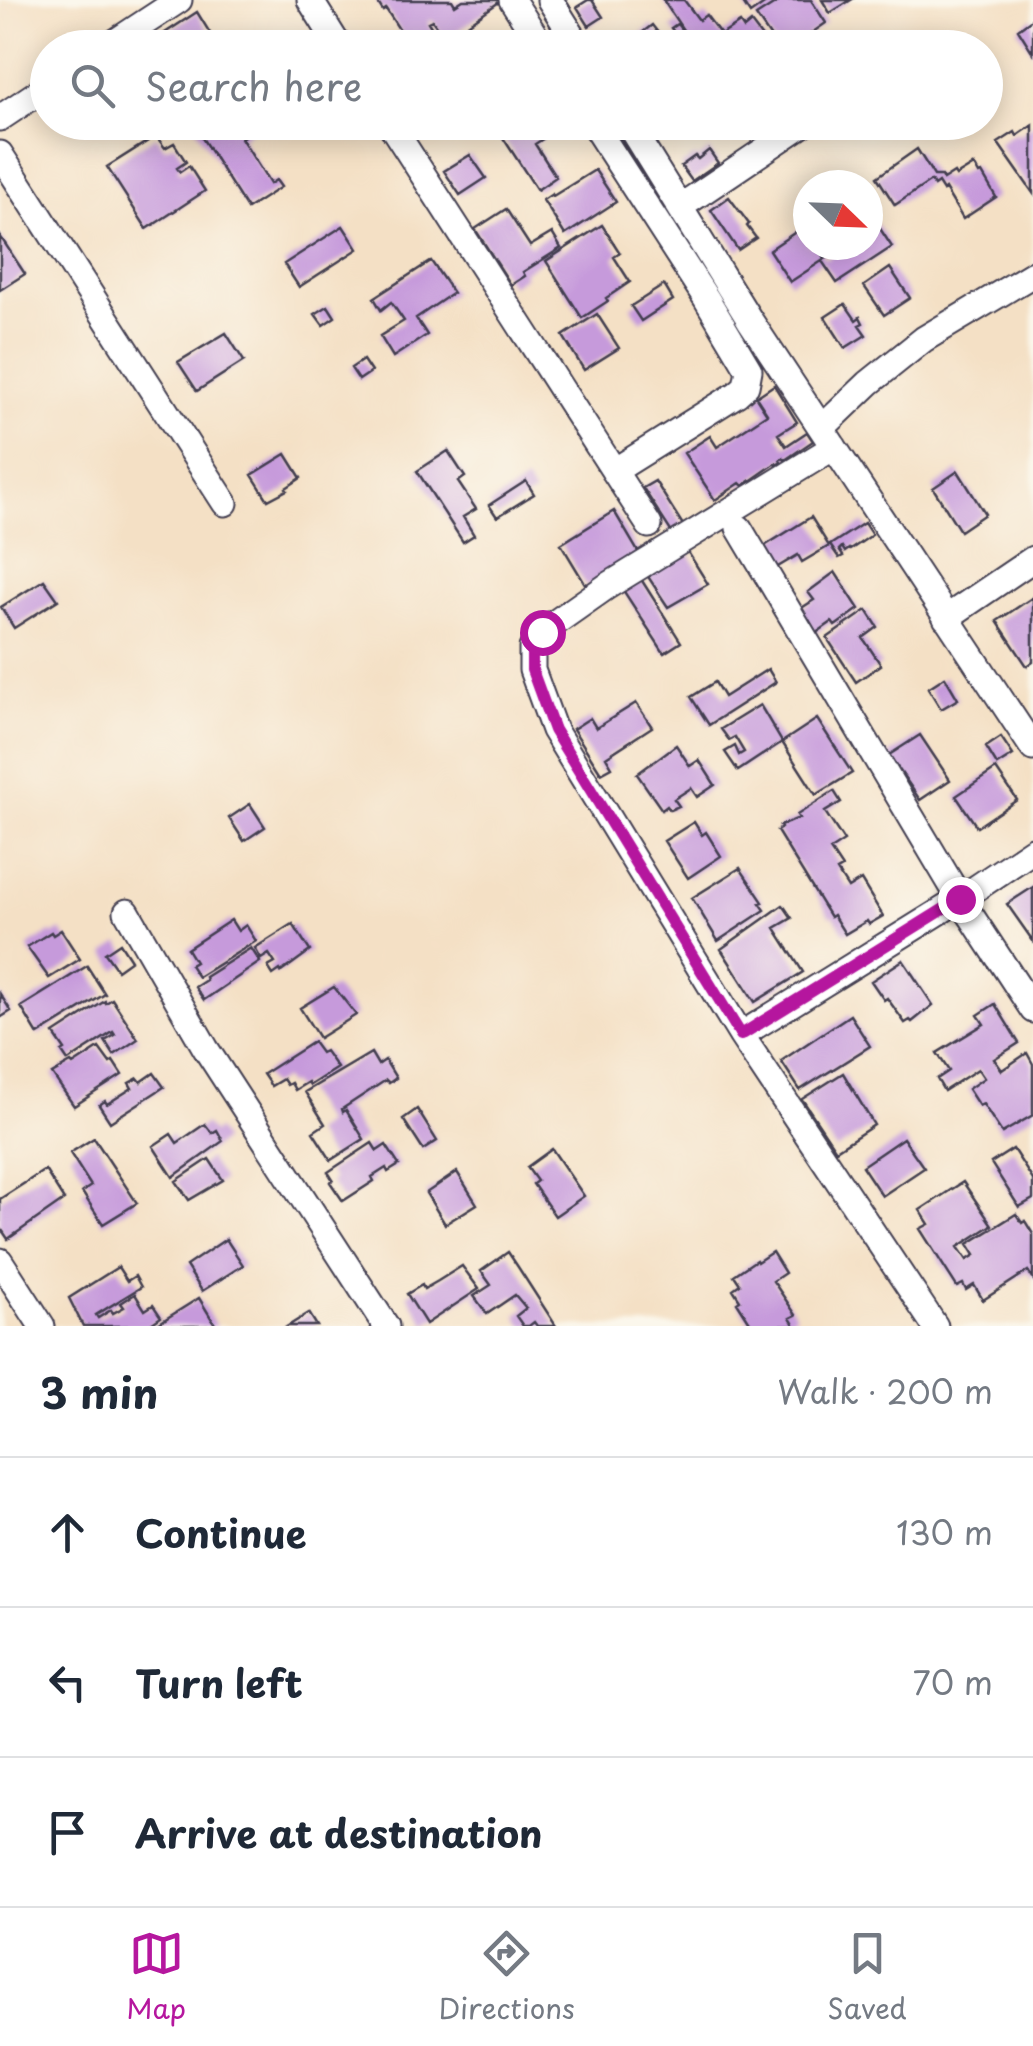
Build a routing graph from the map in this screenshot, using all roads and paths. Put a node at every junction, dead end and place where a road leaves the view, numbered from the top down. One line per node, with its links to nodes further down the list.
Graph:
1 (178, 0): 5 (street)
2 (310, 0): 6 (street)
3 (512, 0): 7 (street)
4 (553, 1): 8 (street)
5 (133, 30)
6 (329, 30)
7 (531, 30)
8 (570, 30)
9 (30, 98): 10 (street)
10 (0, 118)
11 (401, 140): 19 (street)
12 (604, 140): 19 (street)
13 (638, 140): 16 (street)
14 (779, 140): 16 (street)
15 (0, 154): 20 (street)
16 (680, 206): 18 (street)
17 (1033, 274): 18 (street)
18 (828, 438): 24 (street); 30 (street)
19 (614, 471): 21 (street)
20 (225, 503)
21 (649, 525)
22 (739, 528): 27 (street)
23 (1033, 559): 24 (street)
24 (946, 618): 25 (street)
25 (1033, 748)
26 (1033, 850): 27 (street)
27 (960, 899): 29 (street); 30 (street)
28 (127, 912): 33 (street)
29 (1033, 1010)
30 (741, 1035): 34 (street)
31 (0, 1261): 32 (street)
32 (42, 1326)
33 (386, 1326)
34 (935, 1326)

